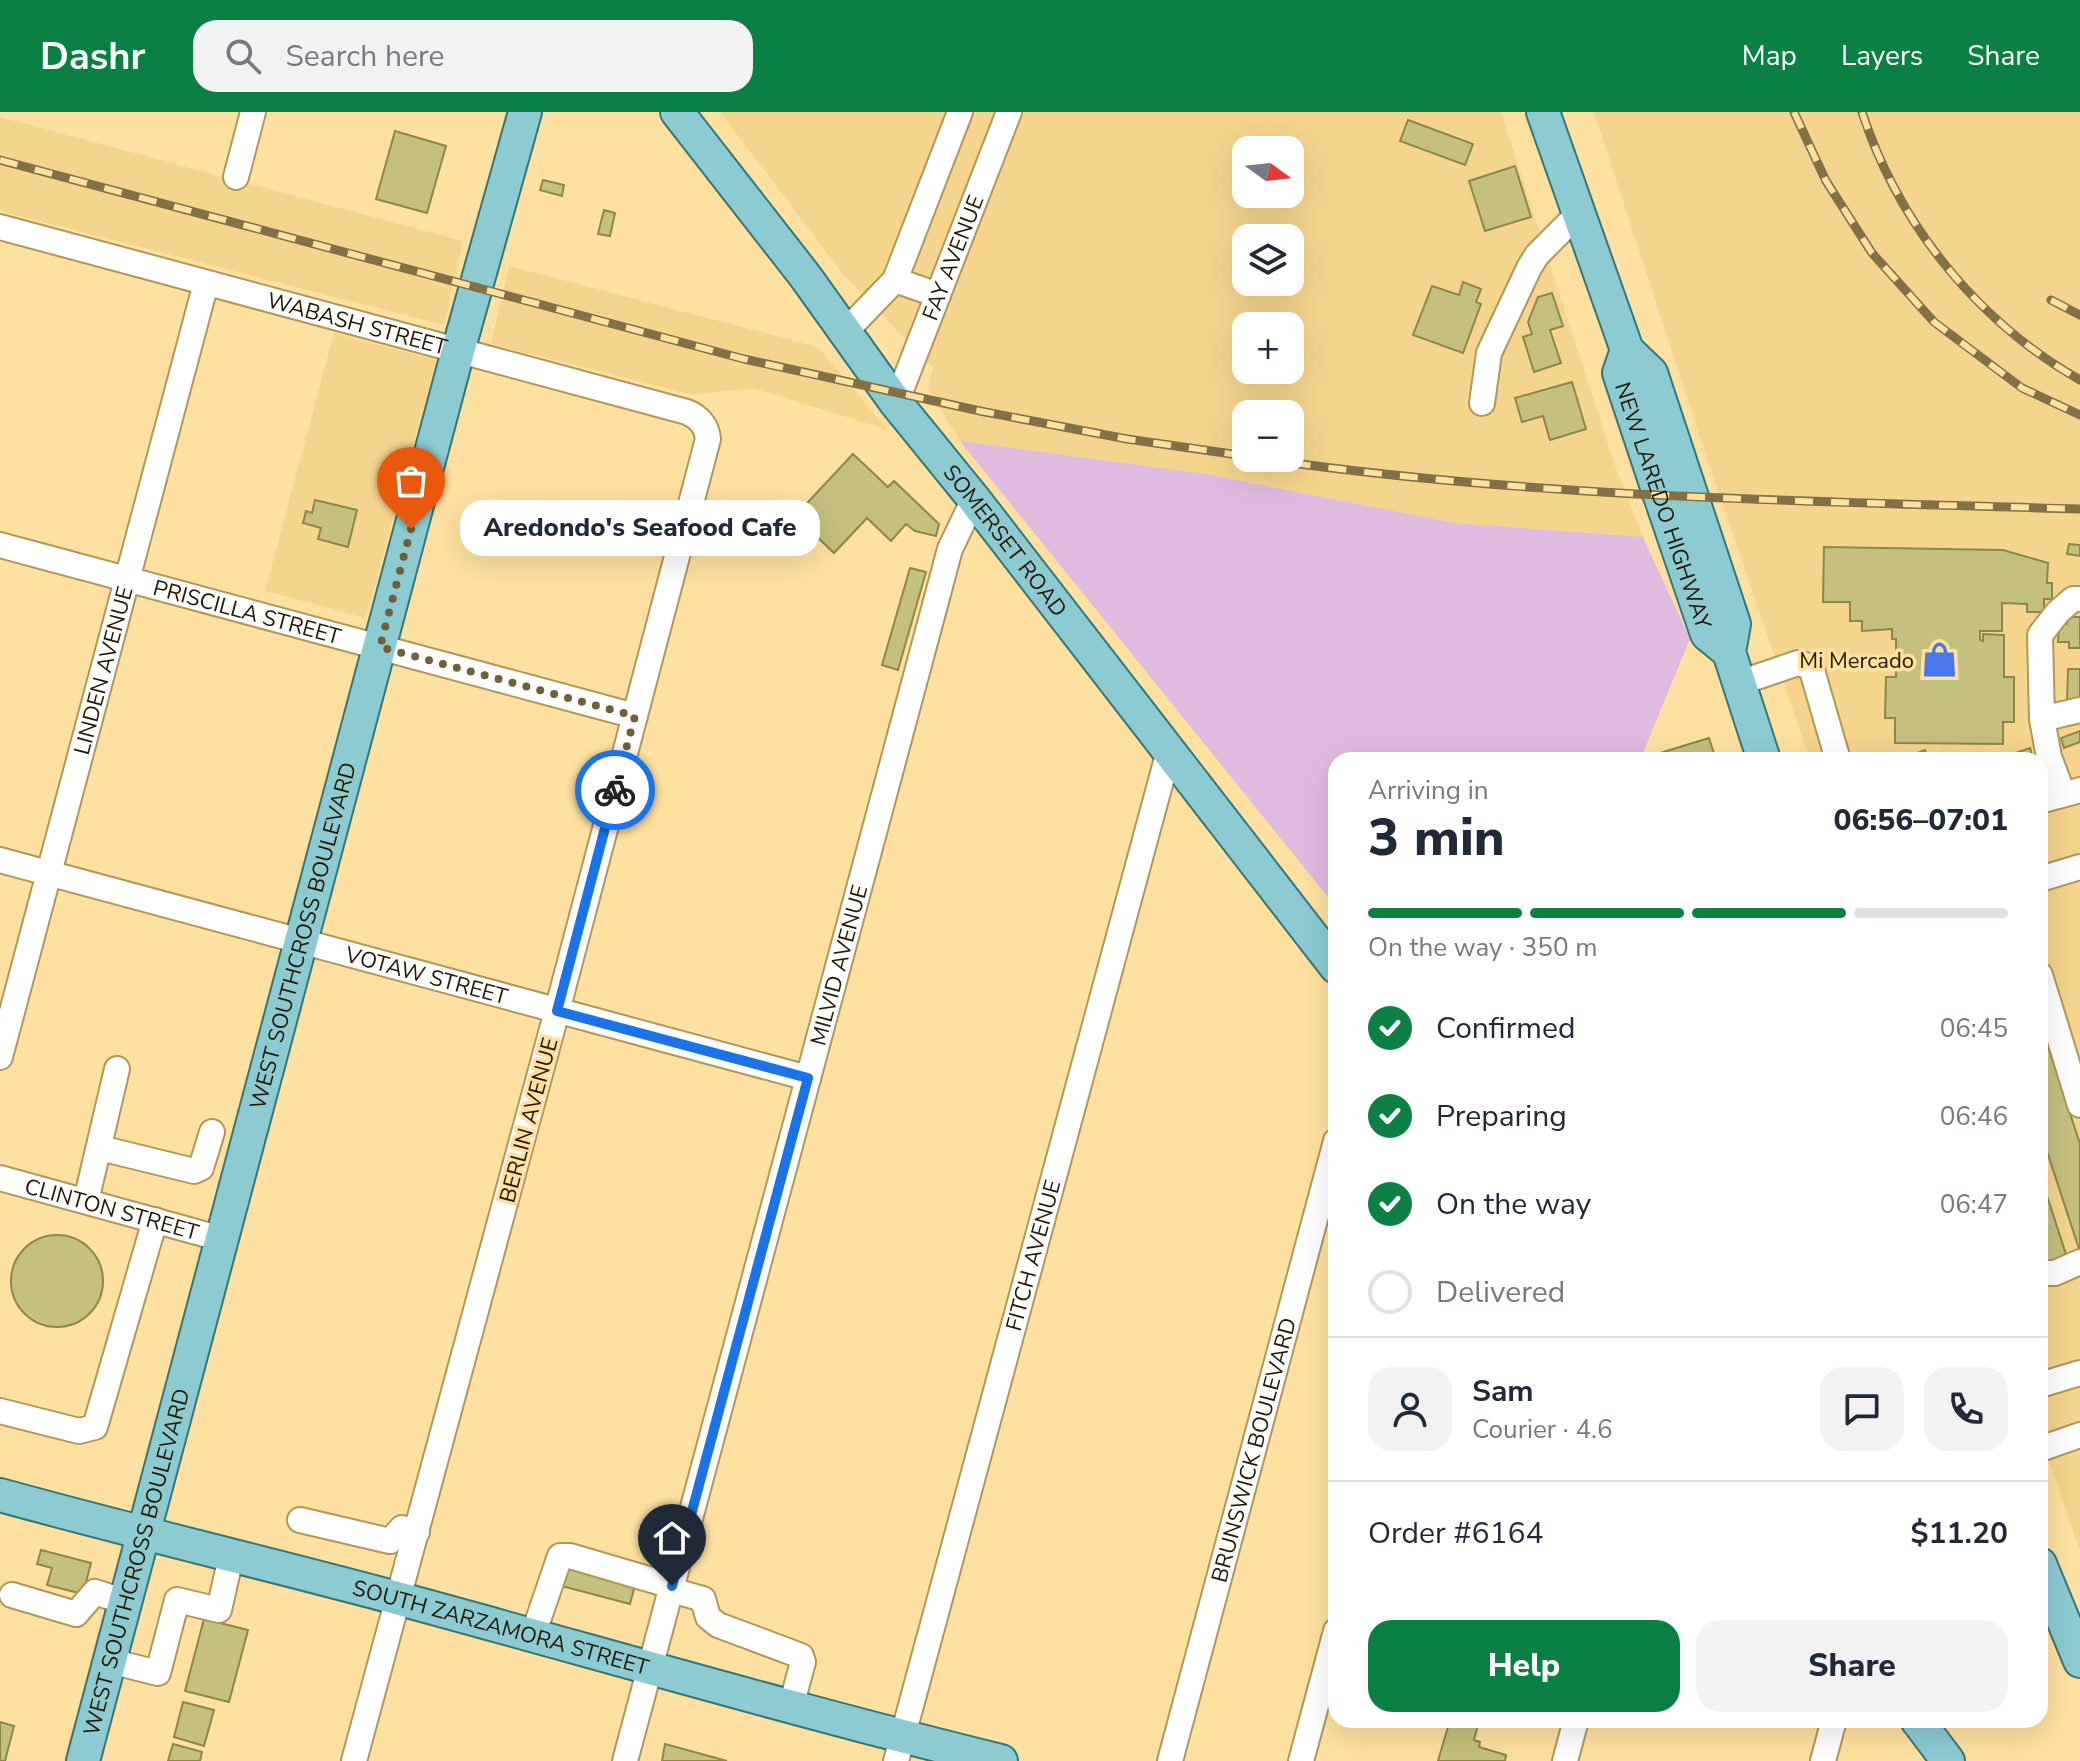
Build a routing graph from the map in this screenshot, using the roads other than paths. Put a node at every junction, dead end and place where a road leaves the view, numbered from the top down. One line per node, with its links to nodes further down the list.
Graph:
1 (253, 112): 7 (street)
2 (525, 112): 14 (main road, WEST SOUTHCROSS BOULEVARD)
3 (677, 112): 13 (main road, SOMERSET ROAD)
4 (960, 112): 10 (street)
5 (1009, 112): 12 (street, FAY AVENUE)
6 (1543, 112): 8 (main road, NEW LAREDO HIGHWAY)
7 (236, 177)
8 (1577, 215): 16 (street); 23 (main road, NEW LAREDO HIGHWAY)
9 (0, 227): 11 (street, WABASH STREET)
10 (895, 280): 12 (street); 13 (street)
11 (206, 283): 14 (street, WABASH STREET); 20 (street, LINDEN AVENUE)
12 (938, 295): 15 (street, FAY AVENUE)
13 (845, 332): 15 (main road, SOMERSET ROAD)
14 (458, 351): 17 (street, WABASH STREET); 22 (main road, WEST SOUTHCROSS BOULEVARD)
15 (896, 403): 18 (main road, SOMERSET ROAD)
16 (1482, 403)
17 (707, 431): 25 (street, BERLIN AVENUE)
18 (974, 499): 27 (main road, SOMERSET ROAD); 41 (street, MILVID AVENUE)
19 (0, 545): 20 (street, PRISCILLA STREET)
20 (128, 579): 22 (street, PRISCILLA STREET); 33 (street, LINDEN AVENUE)
21 (2080, 599): 26 (street)
22 (380, 647): 25 (street, PRISCILLA STREET); 35 (main road, WEST SOUTHCROSS BOULEVARD)
23 (1739, 683): 28 (main road, NEW LAREDO HIGHWAY); 29 (street)
24 (2080, 710): 26 (street)
25 (635, 716): 38 (street, BERLIN AVENUE)
26 (2042, 719): 30 (street)
27 (1169, 751): 36 (main road, SOMERSET ROAD); 76 (street, FITCH AVENUE)
28 (1761, 752)
29 (1836, 752)
30 (2065, 794)
31 (0, 860): 33 (street, VOTAW STREET)
32 (2080, 867): 34 (street)
33 (49, 873): 35 (street, VOTAW STREET); 39 (street, LINDEN AVENUE)
34 (2048, 877)
35 (302, 941): 38 (street, VOTAW STREET); 49 (main road, WEST SOUTHCROSS BOULEVARD)
36 (1328, 957)
37 (2048, 1001): 42 (street)
38 (557, 1011): 41 (street, VOTAW STREET); 59 (street, BERLIN AVENUE)
39 (0, 1057)
40 (117, 1069): 44 (street)
41 (808, 1078): 63 (street, MILVID AVENUE)
42 (2080, 1105)
43 (212, 1132): 44 (street)
44 (100, 1148): 47 (street)
45 (1328, 1171): 81 (street, BRUNSWICK BOULEVARD)
46 (0, 1178): 47 (street, CLINTON STREET)
47 (86, 1201): 48 (street, CLINTON STREET)
48 (155, 1220): 49 (street, CLINTON STREET); 54 (street)
49 (222, 1239): 60 (main road, WEST SOUTHCROSS BOULEVARD)
50 (2080, 1262): 51 (street)
51 (2048, 1273)
52 (2080, 1373): 53 (street)
53 (2048, 1383)
54 (0, 1411)
55 (2077, 1444): 56 (street)
56 (2048, 1448)
57 (0, 1495): 60 (main road, SOUTH ZARZAMORA STREET)
58 (300, 1520): 59 (street)
59 (417, 1532): 65 (street, BERLIN AVENUE)
60 (143, 1534): 61 (main road, SOUTH ZARZAMORA STREET); 66 (main road, WEST SOUTHCROSS BOULEVARD)
61 (231, 1557): 65 (main road, SOUTH ZARZAMORA STREET); 68 (street)
62 (2048, 1583): 70 (main road)
63 (672, 1588): 67 (street); 71 (street, MILVID AVENUE); 72 (street)
64 (12, 1595): 66 (street)
65 (399, 1599): 67 (main road, SOUTH ZARZAMORA STREET); 78 (street, BERLIN AVENUE)
66 (125, 1602): 68 (main road, WEST SOUTHCROSS BOULEVARD)
67 (533, 1635): 71 (main road, SOUTH ZARZAMORA STREET)
68 (110, 1661): 77 (main road, WEST SOUTHCROSS BOULEVARD)
69 (1328, 1661): 82 (street)
70 (2080, 1661)
71 (650, 1667): 72 (main road, SOUTH ZARZAMORA STREET); 79 (street, MILVID AVENUE)
72 (791, 1706): 76 (main road, SOUTH ZARZAMORA STREET)
73 (1574, 1728): 83 (street)
74 (1832, 1728): 84 (street)
75 (1923, 1728): 85 (main road)
76 (900, 1749): 80 (main road, SOUTH ZARZAMORA STREET)
77 (83, 1761)
78 (354, 1761)
79 (625, 1761)
80 (1001, 1761)
81 (1170, 1761)
82 (1301, 1761)
83 (1565, 1761)
84 (1823, 1761)
85 (1948, 1761)

